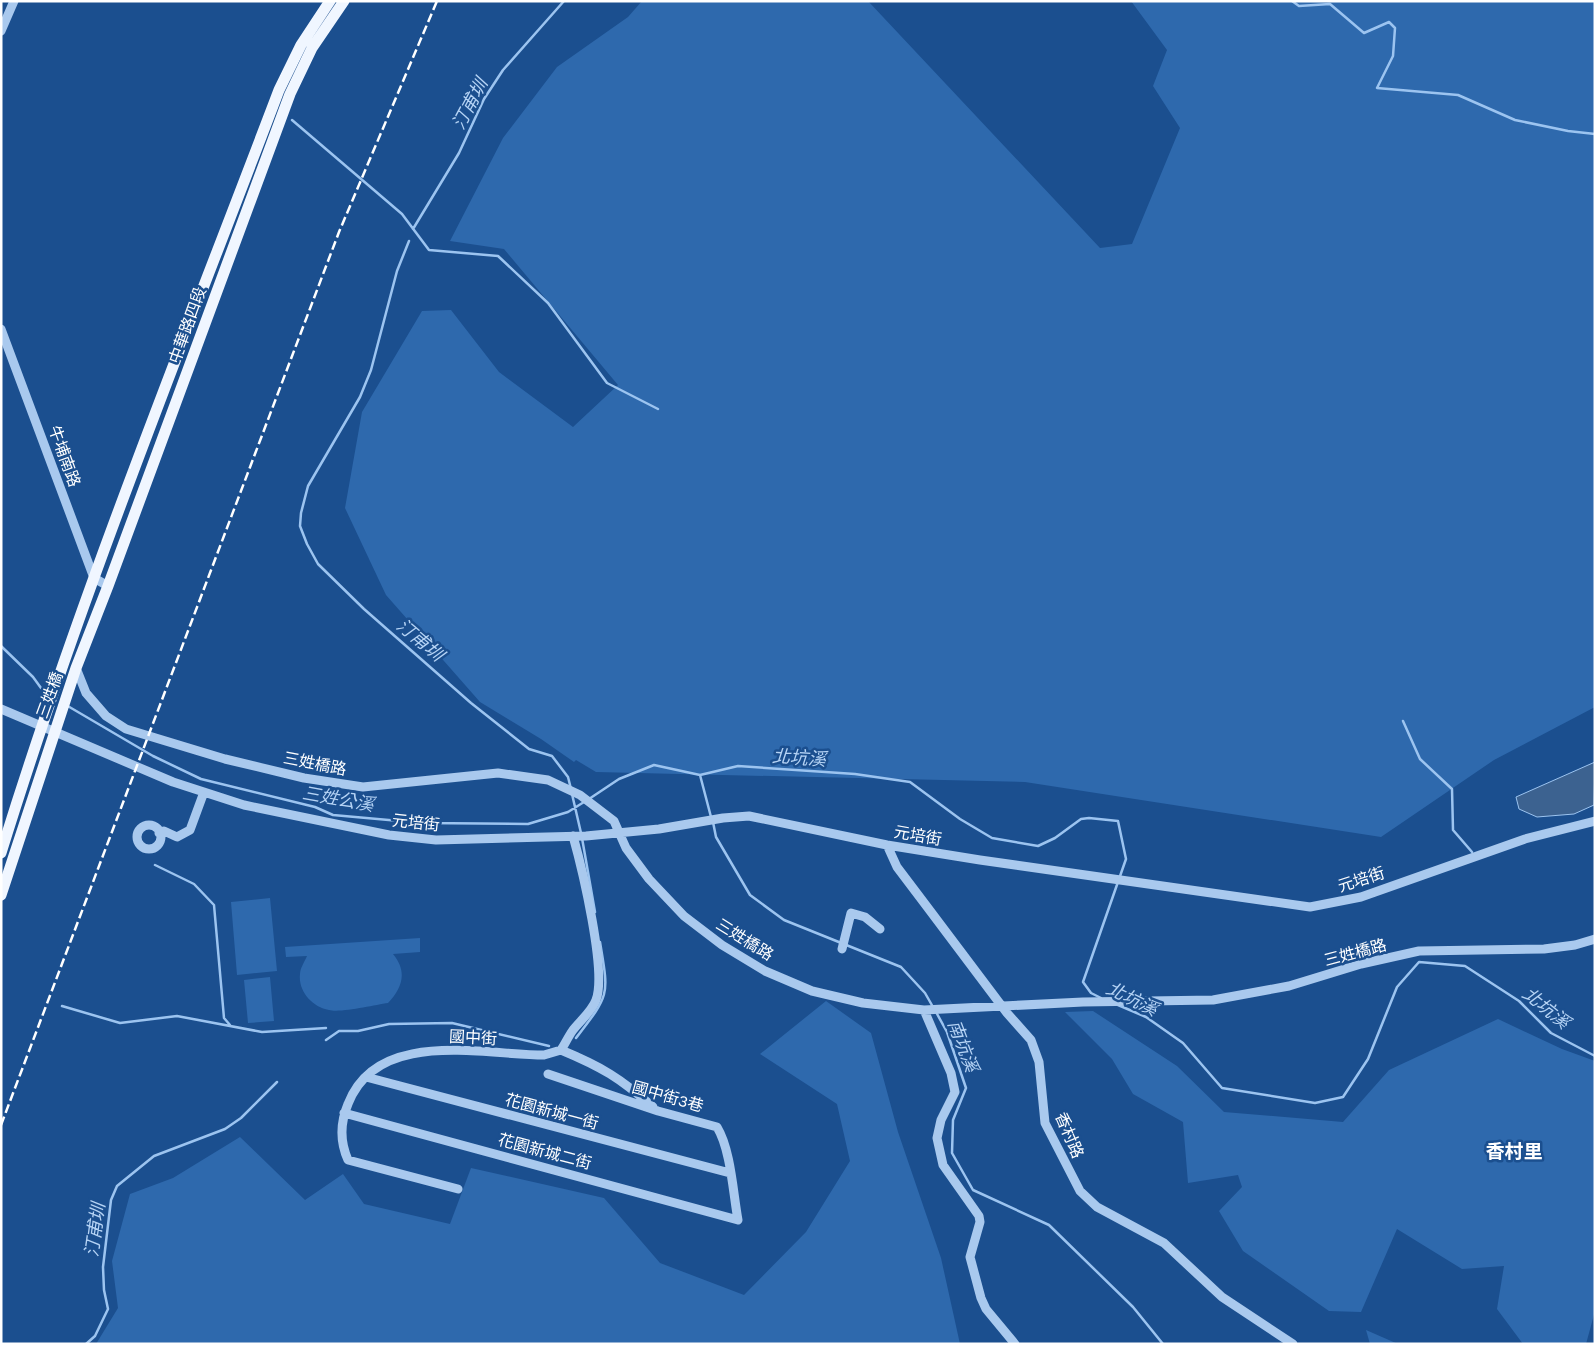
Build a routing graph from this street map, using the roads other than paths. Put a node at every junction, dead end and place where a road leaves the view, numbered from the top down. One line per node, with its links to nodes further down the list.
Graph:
1 (14, 1): 4 (street)
2 (330, 1): 5 (main road, 中華路四段)
3 (344, 1): 5 (main road, 中華路四段)
4 (1, 32)
5 (306, 46): 7 (main road, 中華路四段); 8 (main road, 中華路四段)
6 (1, 329): 7 (street, 牛埔南路)
7 (94, 578): 8 (street); 9 (main road, 中華路四段)
8 (108, 586): 9 (main road, 中華路四段)
9 (70, 666): 11 (main road, 三姓橋); 12 (main road, 三姓橋); 16 (street, 三姓橋路)
10 (1, 709): 11 (street, 元培街)
11 (41, 726): 12 (street, 元培街); 19 (main road, 三姓橋)
12 (53, 732): 13 (street, 元培街); 20 (main road, 三姓橋)
13 (204, 792): 15 (street); 17 (street, 元培街)
14 (1595, 820): 18 (street, 元培街)
15 (160, 833)
16 (621, 833): 17 (street, 元培街); 18 (street, 元培街); 25 (street, 三姓橋路)
17 (574, 836): 26 (street)
18 (887, 845): 24 (street, 香村路)
19 (1, 852)
20 (1, 894)
21 (880, 929): 23 (street)
22 (1595, 939): 24 (street, 三姓橋路)
23 (842, 949)
24 (1002, 1006): 25 (street, 三姓橋路); 35 (street, 香村路)
25 (924, 1010): 34 (street)
26 (561, 1050): 28 (street, 國中街); 29 (street)
27 (548, 1074): 29 (street, 國中街3巷)
28 (366, 1077): 30 (street, 國中街); 31 (street, 花園新城一街)
29 (658, 1111): 31 (street, 國中街3巷)
30 (344, 1113): 32 (street, 國中街); 33 (street, 花園新城二街)
31 (730, 1173): 33 (street, 國中街3巷)
32 (458, 1189)
33 (738, 1220)
34 (1015, 1344)
35 (1292, 1344)

